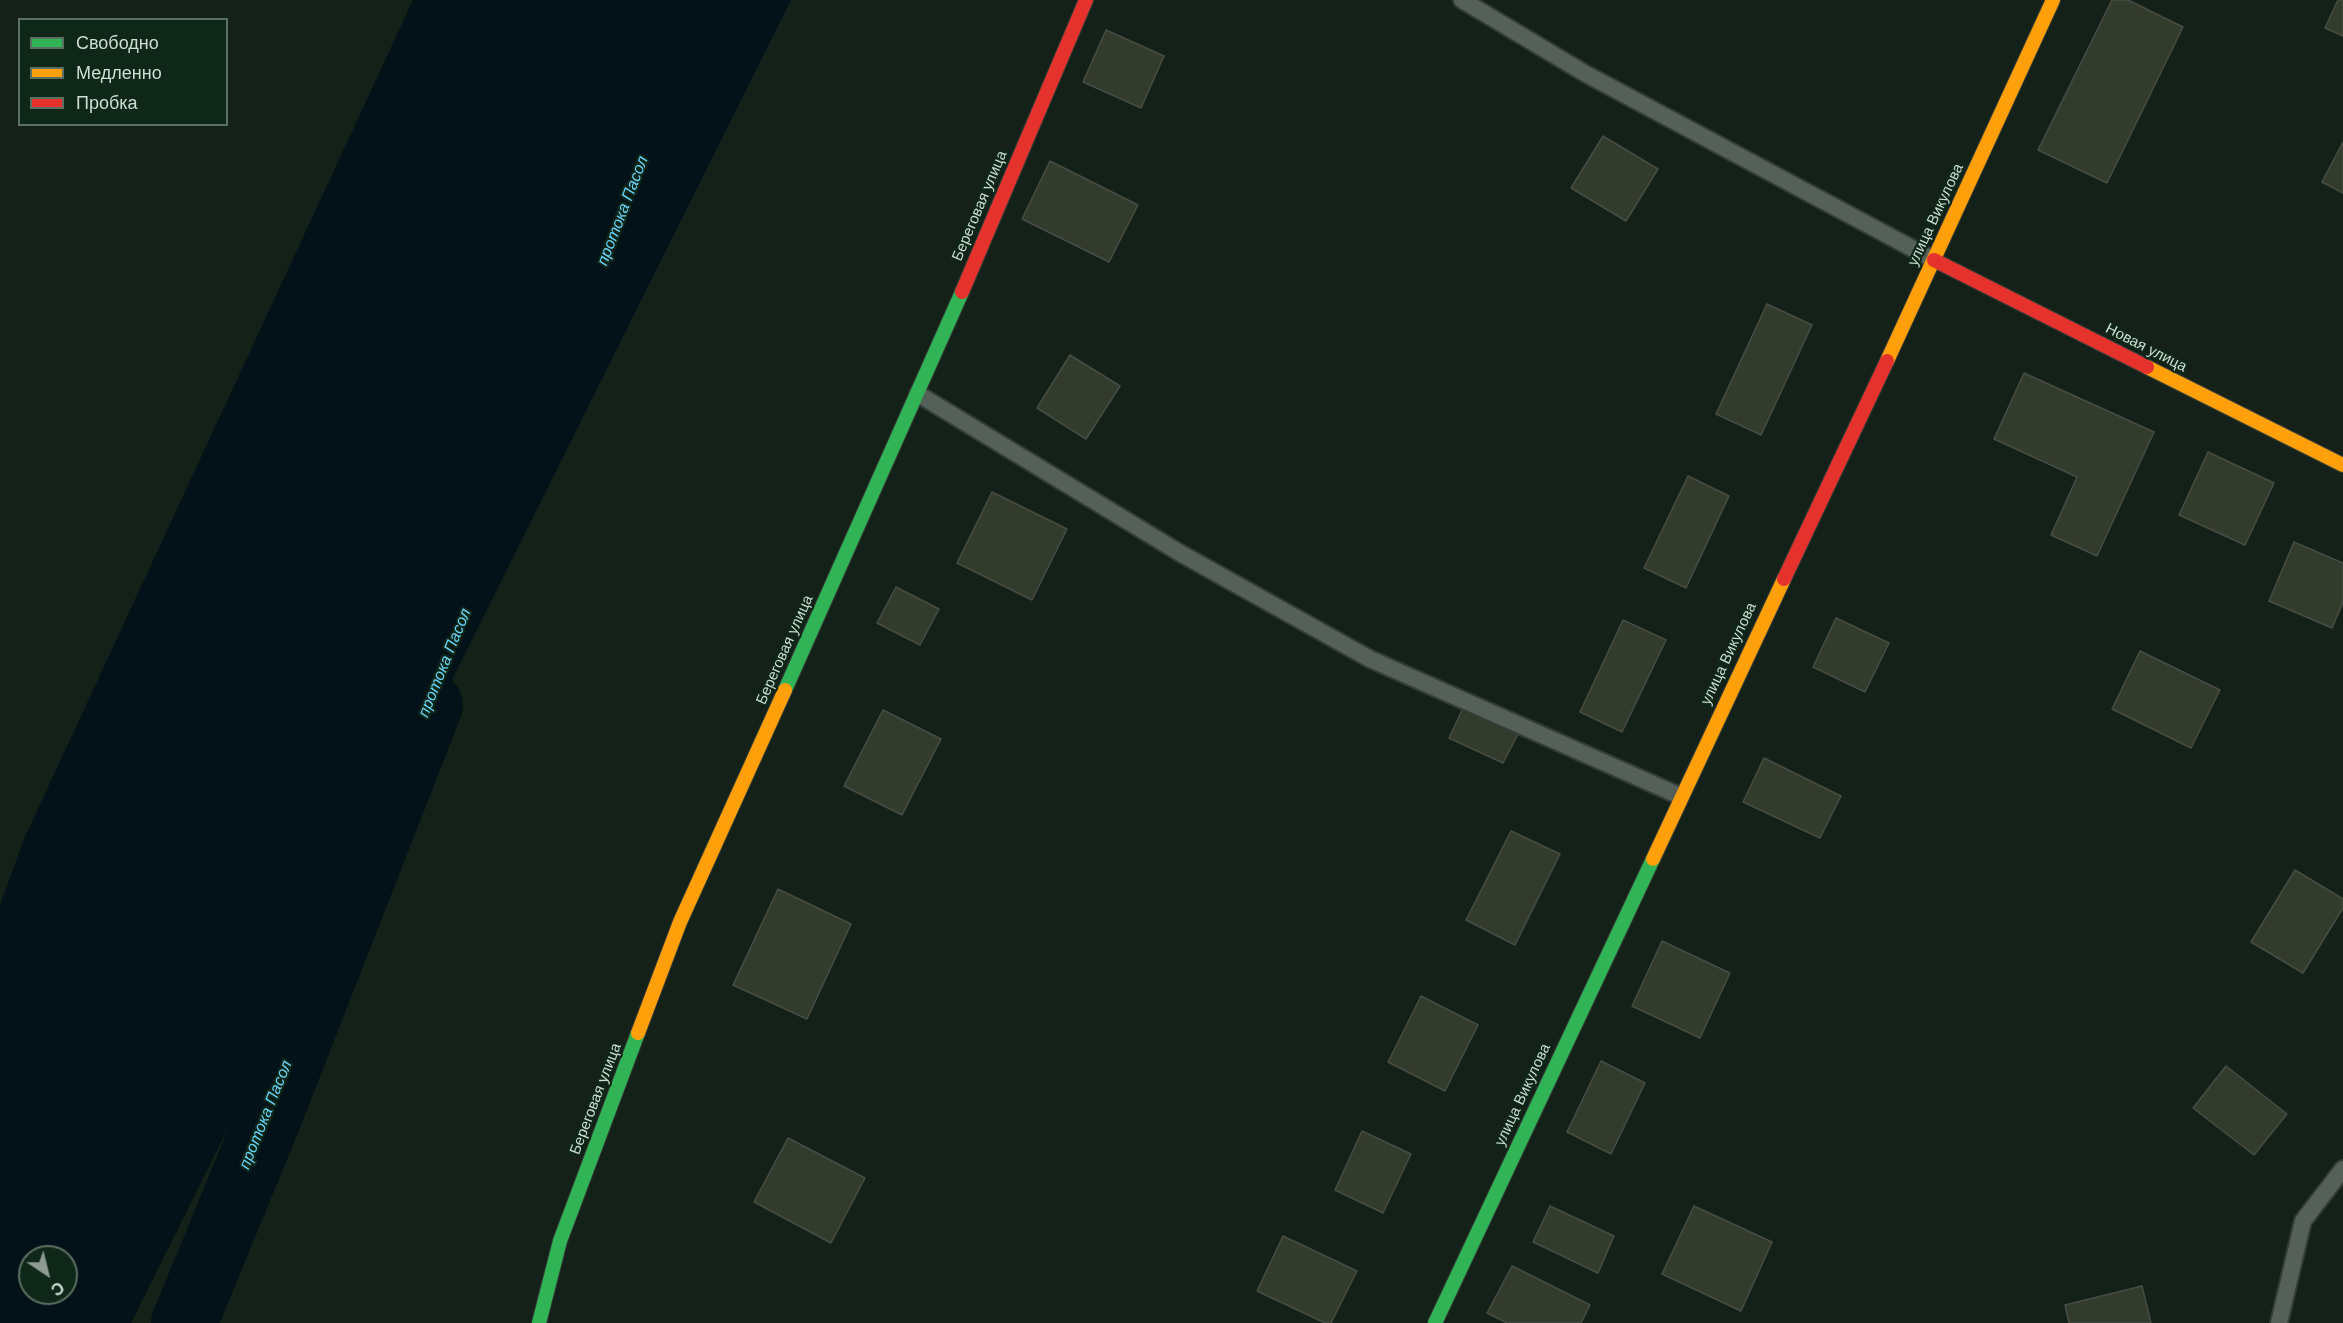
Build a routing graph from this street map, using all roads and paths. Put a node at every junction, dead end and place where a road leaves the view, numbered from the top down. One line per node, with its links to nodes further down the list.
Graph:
1 (1086, 0): 5 (street, Береговая улица)
2 (1462, 0): 4 (lane)
3 (2053, 0): 4 (street, улица Викулова)
4 (1934, 260): 6 (street, Новая улица); 7 (street, улица Викулова)
5 (918, 394): 7 (lane); 9 (street, Береговая улица)
6 (2343, 465)
7 (1680, 796): 10 (street, улица Викулова)
8 (2343, 1169): 11 (lane)
9 (539, 1323)
10 (1435, 1323)
11 (2279, 1323)

